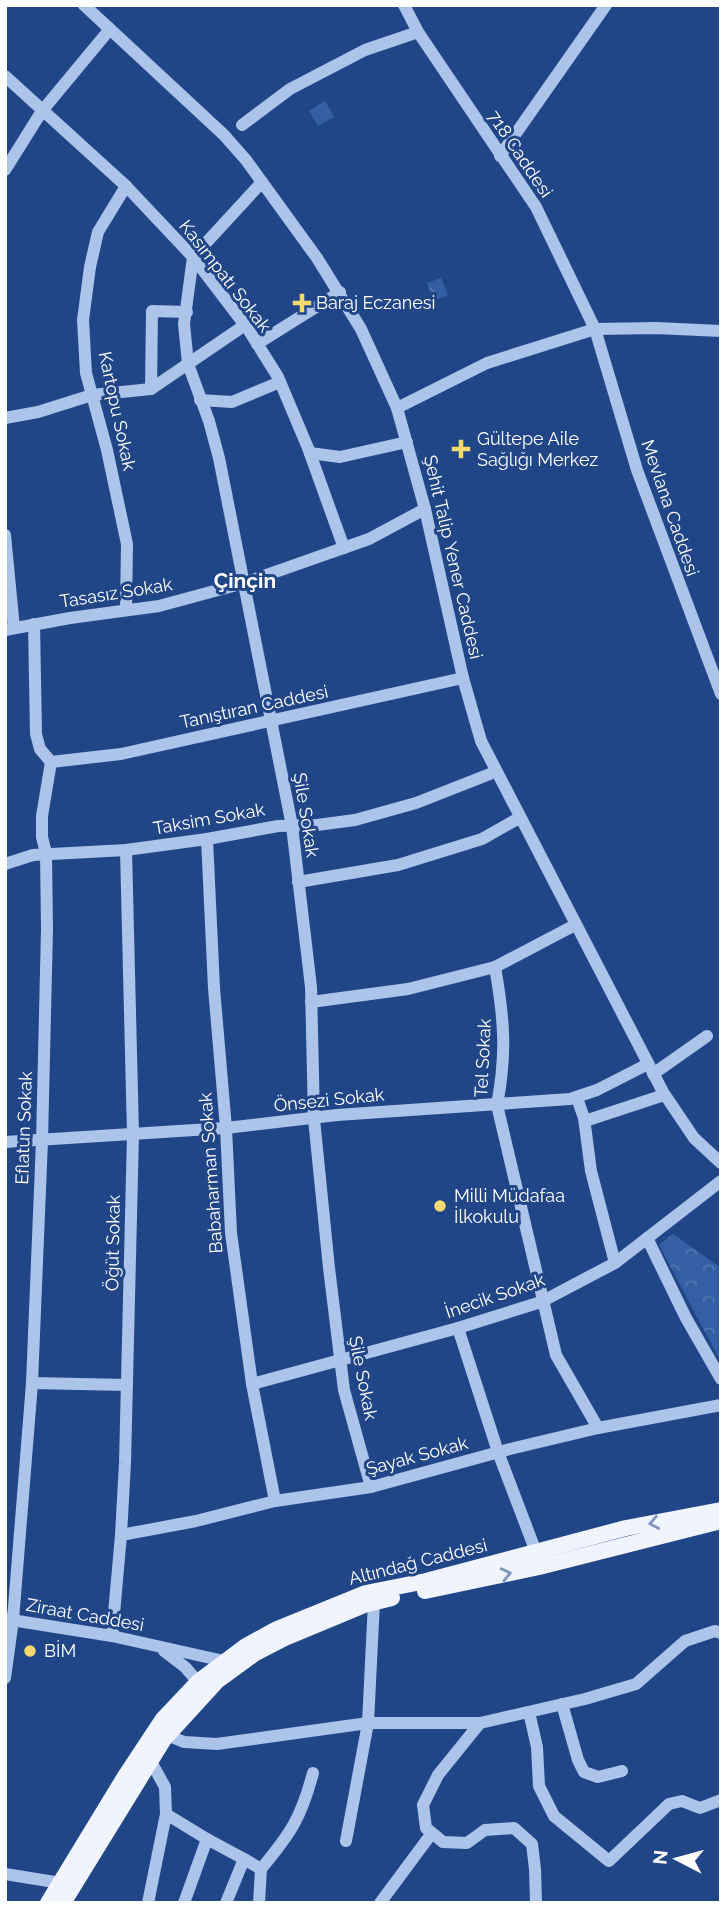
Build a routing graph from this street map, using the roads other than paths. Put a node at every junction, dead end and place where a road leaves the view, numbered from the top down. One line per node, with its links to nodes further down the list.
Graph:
1 (84, 5): 4 (street, Şehit Talip Yener Caddesi)
2 (404, 5): 5 (street, 718 Caddesi)
3 (606, 5): 9 (street)
4 (110, 29): 7 (street); 11 (street, Şehit Talip Yener Caddesi)
5 (418, 32): 8 (street); 9 (street, 718 Caddesi)
6 (5, 76): 7 (street, Kasımpatı Sokak)
7 (42, 110): 10 (street); 12 (street, Kasımpatı Sokak)
8 (242, 125)
9 (500, 156): 17 (street, 718 Caddesi)
10 (5, 170)
11 (262, 182): 13 (street); 14 (street, Şehit Talip Yener Caddesi)
12 (126, 186): 13 (street, Kasımpatı Sokak); 23 (street, Kartopu Sokak)
13 (193, 257): 15 (street, Şile Sokak); 16 (street, Kasımpatı Sokak)
14 (340, 292): 19 (street); 25 (street, Şehit Talip Yener Caddesi)
15 (187, 312): 20 (street, Şile Sokak); 22 (street)
16 (245, 325): 19 (street, Kasımpatı Sokak); 20 (street)
17 (595, 330): 18 (street); 25 (street); 37 (street, Mevlana Caddesi)
18 (721, 331)
19 (257, 344): 21 (street, Kasımpatı Sokak)
20 (188, 364): 22 (street); 24 (street, Şile Sokak)
21 (280, 382): 24 (street); 28 (street, Kasımpatı Sokak)
22 (151, 389): 23 (street)
23 (92, 395): 26 (street); 33 (street, Kartopu Sokak)
24 (200, 400): 32 (street, Şile Sokak)
25 (397, 408): 27 (street, Şehit Talip Yener Caddesi)
26 (5, 418)
27 (407, 442): 28 (street); 29 (street, Şehit Talip Yener Caddesi)
28 (310, 453): 31 (street, Kasımpatı Sokak)
29 (425, 509): 31 (street, Tasasız Sokak); 36 (street, Şehit Talip Yener Caddesi)
30 (5, 535): 35 (street)
31 (344, 548): 32 (street, Tasasız Sokak)
32 (244, 583): 33 (street, Tasasız Sokak); 38 (street, Şile Sokak)
33 (126, 610): 34 (street, Tasasız Sokak)
34 (34, 624): 35 (street, Tasasız Sokak); 39 (street)
35 (10, 629)
36 (463, 678): 38 (street, Tanıştıran Caddesi); 40 (street, Şehit Talip Yener Caddesi)
37 (721, 694)
38 (271, 721): 39 (street, Tanıştıran Caddesi); 42 (street, Şile Sokak)
39 (51, 762): 45 (street, Eflatun Sokak)
40 (495, 772): 41 (street, Şehit Talip Yener Caddesi); 42 (street, Taksim Sokak)
41 (519, 818): 47 (street); 48 (street, Şehit Talip Yener Caddesi)
42 (292, 825): 43 (street, Taksim Sokak); 47 (street, Şile Sokak)
43 (207, 839): 44 (street, Taksim Sokak); 58 (street, Babaharman Sokak)
44 (126, 850): 45 (street, Taksim Sokak); 59 (street, Öğüt Sokak)
45 (46, 853): 46 (street, Taksim Sokak); 61 (street, Eflatun Sokak)
46 (5, 864)
47 (298, 882): 50 (street, Şile Sokak)
48 (575, 925): 49 (street); 52 (street, Şehit Talip Yener Caddesi)
49 (495, 967): 50 (street); 55 (street, Tel Sokak)
50 (311, 1002): 56 (street, Şile Sokak)
51 (707, 1036): 52 (street, Önsezi Sokak)
52 (651, 1069): 53 (street, Şehit Talip Yener Caddesi); 54 (street, Önsezi Sokak)
53 (664, 1095): 57 (street); 62 (street, Şehit Talip Yener Caddesi)
54 (577, 1098): 55 (street, Önsezi Sokak); 57 (street)
55 (497, 1105): 56 (street, Önsezi Sokak); 66 (street, Tel Sokak)
56 (314, 1119): 58 (street, Önsezi Sokak); 68 (street, Şile Sokak)
57 (584, 1121): 65 (street)
58 (226, 1128): 59 (street, Önsezi Sokak); 71 (street, Babaharman Sokak)
59 (133, 1134): 61 (street, Önsezi Sokak); 72 (street, Öğüt Sokak)
60 (5, 1142): 61 (street, Önsezi Sokak)
61 (42, 1142): 70 (street, Eflatun Sokak)
62 (721, 1163)
63 (721, 1181): 64 (street, İnecik Sokak)
64 (647, 1238): 65 (street, İnecik Sokak); 69 (street)
65 (615, 1263): 66 (street, İnecik Sokak)
66 (541, 1302): 67 (street, İnecik Sokak); 74 (street, Tel Sokak)
67 (458, 1328): 68 (street, İnecik Sokak); 75 (street)
68 (340, 1361): 71 (street, İnecik Sokak); 76 (street, Şile Sokak)
69 (721, 1379)
70 (32, 1383): 72 (street); 83 (street, Eflatun Sokak)
71 (252, 1384): 77 (street, Babaharman Sokak)
72 (127, 1385): 80 (street, Öğüt Sokak)
73 (721, 1405): 74 (street, Şayak Sokak)
74 (598, 1428): 75 (street, Şayak Sokak)
75 (498, 1452): 76 (street, Şayak Sokak); 81 (street)
76 (370, 1487): 77 (street, Şayak Sokak)
77 (275, 1501): 80 (street, Şayak Sokak)
78 (721, 1510): 81 (main road, Altındağ Caddesi, one-way to 81)
79 (721, 1521): 82 (main road, Altındağ Caddesi, one-way to 79)
80 (121, 1535): 85 (street, Öğüt Sokak)
81 (536, 1552): 87 (main road, Altındağ Caddesi)
82 (374, 1602): 89 (main road, Altındağ Caddesi); 92 (street)
83 (9, 1619): 85 (street, Ziraat Caddesi); 88 (street, Eflatun Sokak)
84 (721, 1633): 90 (street)
85 (112, 1636): 86 (street, Ziraat Caddesi)
86 (158, 1647): 87 (street, Ziraat Caddesi); 89 (street, Ziraat Caddesi)
87 (224, 1661): 89 (main road, Altındağ Caddesi)
88 (5, 1678)
89 (200, 1688): 94 (main road, Altındağ Caddesi); 106 (main road, Altındağ Caddesi)
90 (562, 1704): 91 (street); 96 (street)
91 (529, 1712): 93 (street); 98 (street)
92 (368, 1723): 93 (street); 94 (street); 102 (street)
93 (480, 1723): 100 (street)
94 (167, 1735): 95 (main road, Altındağ Caddesi)
95 (150, 1760): 99 (street); 106 (main road, Altındağ Caddesi)
96 (622, 1770)
97 (313, 1773): 104 (street)
98 (721, 1800)
99 (166, 1814): 101 (street); 109 (street)
100 (432, 1833): 113 (street); 114 (street)
101 (206, 1839): 103 (street); 110 (street)
102 (346, 1841)
103 (244, 1859): 104 (street); 111 (street)
104 (261, 1869): 112 (street)
105 (5, 1874): 106 (street)
106 (66, 1884): 107 (main road, Altındağ Caddesi); 108 (main road, Altındağ Caddesi)
107 (48, 1903)
108 (63, 1903)
109 (148, 1903)
110 (184, 1903)
111 (226, 1903)
112 (259, 1903)
113 (380, 1903)
114 (536, 1903)

